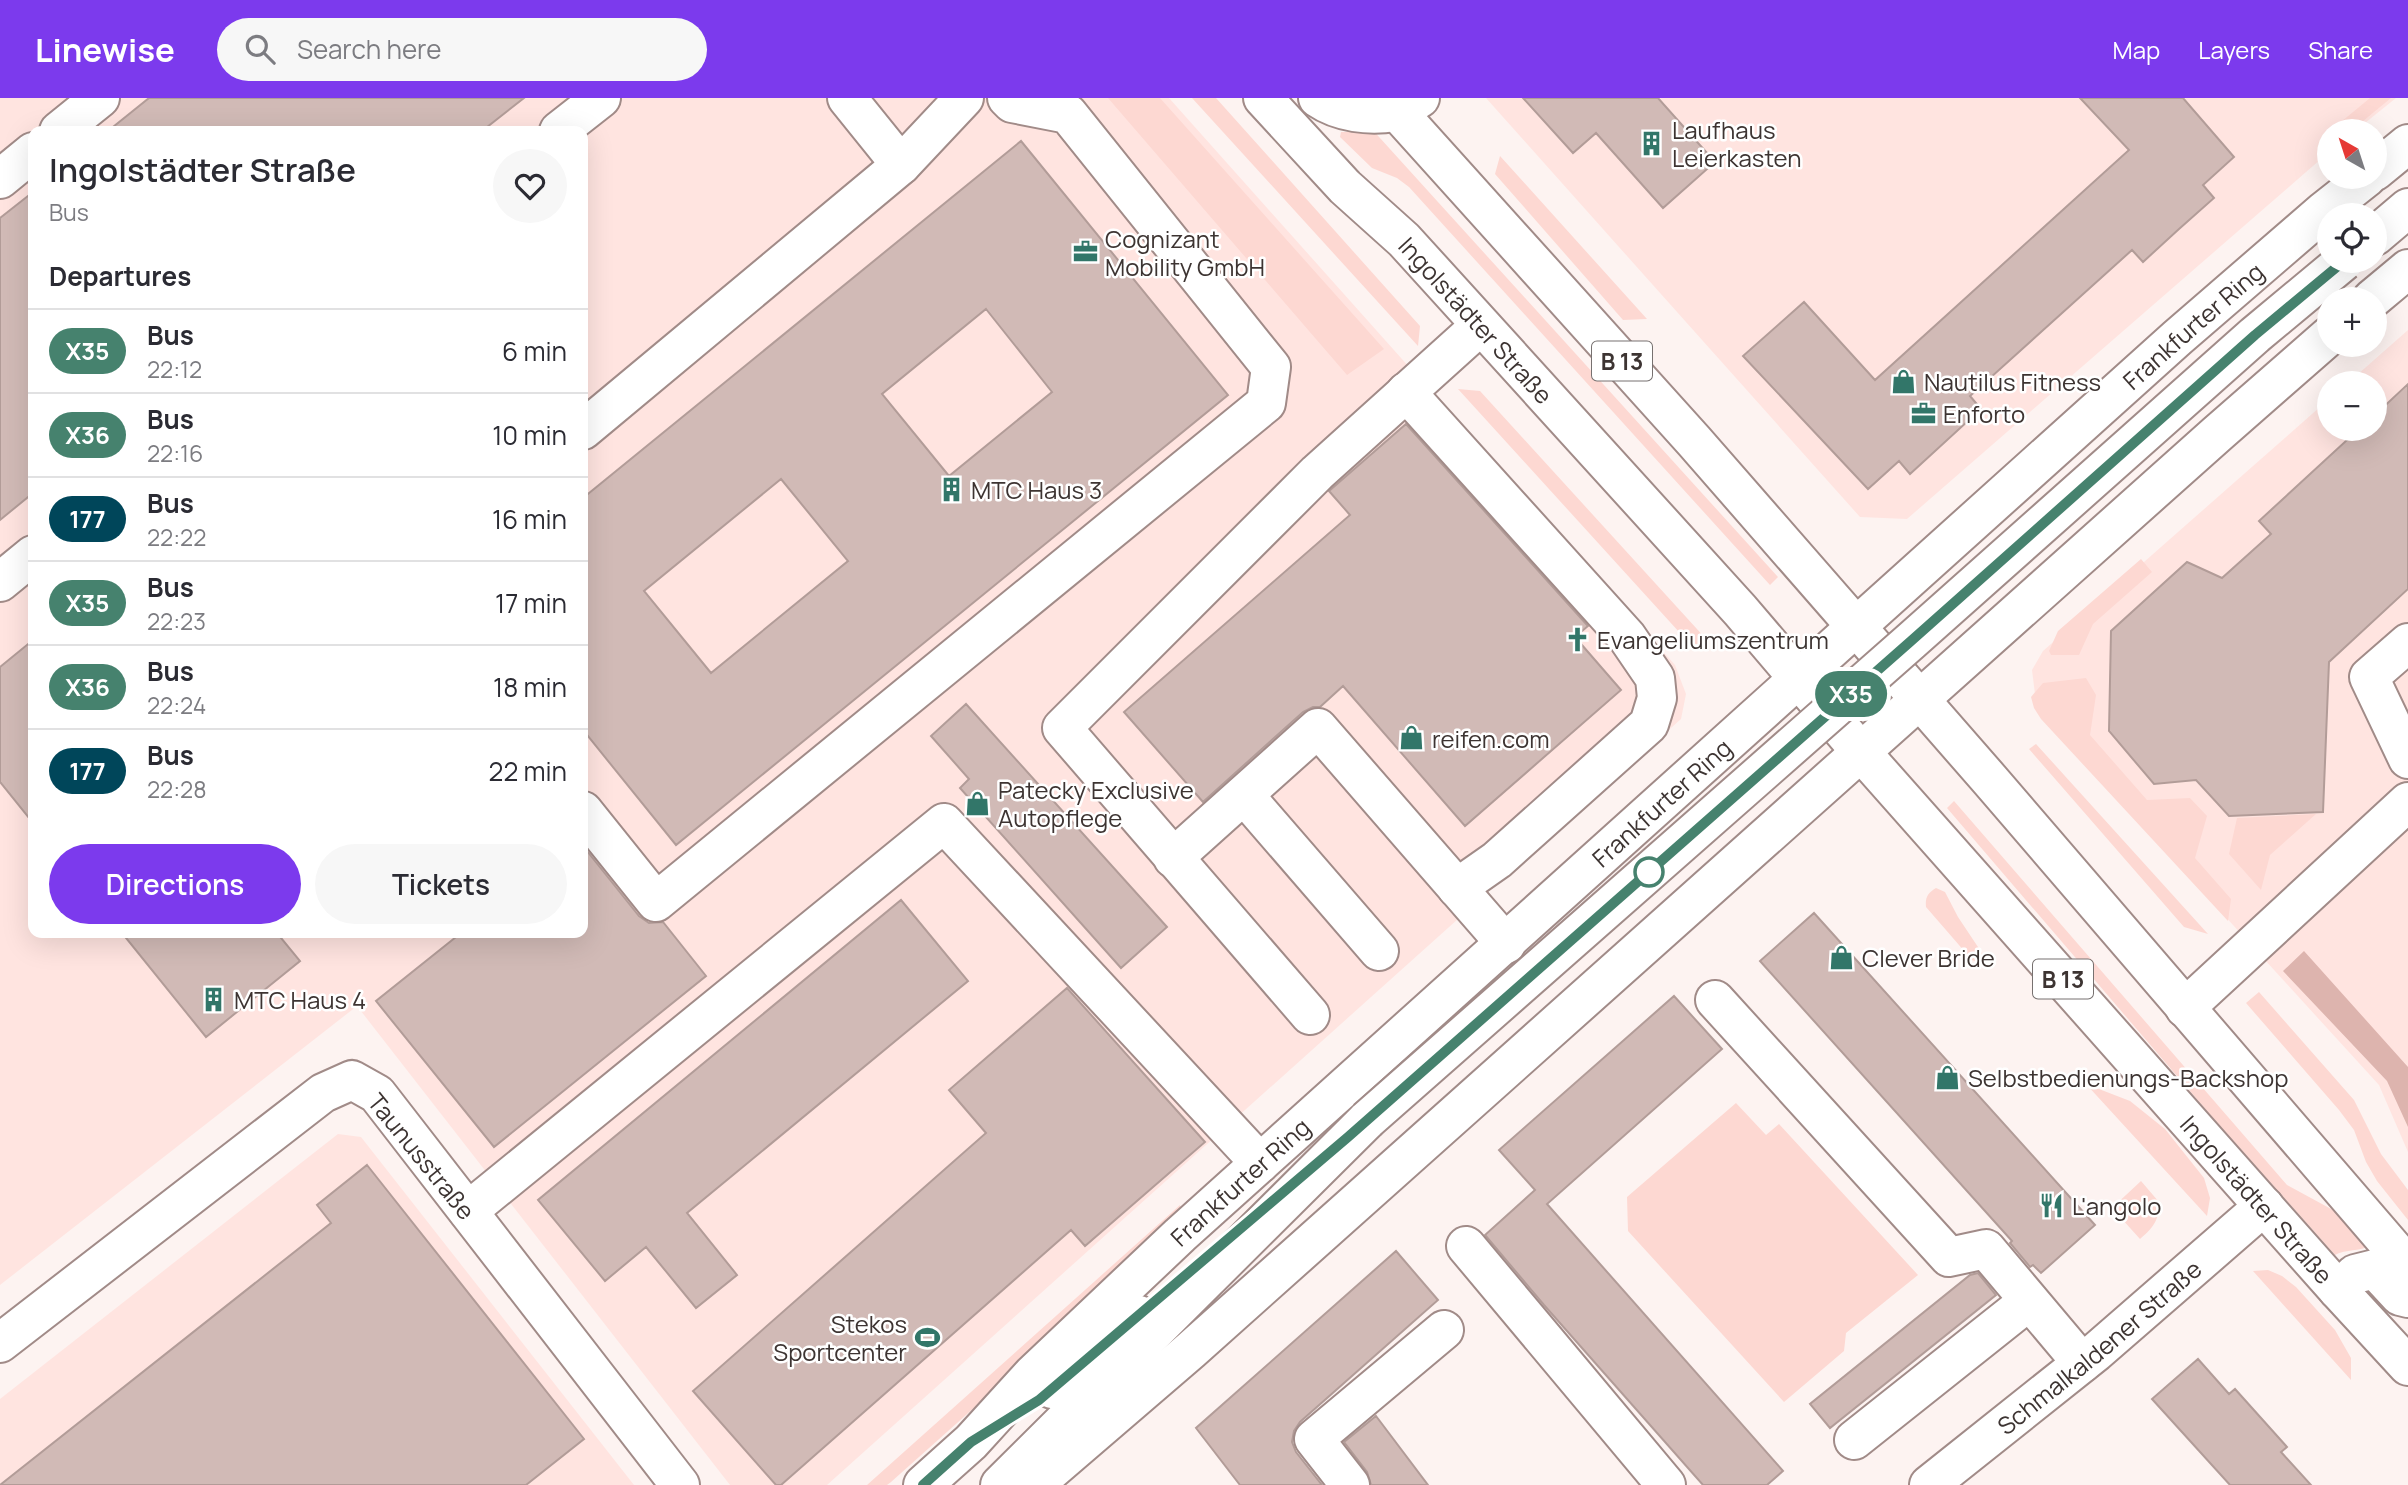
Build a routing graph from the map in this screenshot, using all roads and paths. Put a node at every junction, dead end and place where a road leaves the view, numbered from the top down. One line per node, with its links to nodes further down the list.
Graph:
1 (100, 98): 9 (main road)
2 (601, 98): 10 (main road)
3 (847, 98): 14 (main road)
4 (964, 98): 14 (main road)
5 (1007, 98): 39 (main road)
6 (1263, 98): 22 (main road, Ingolstädter Straße / B 13)
7 (1318, 98): 8 (main road)
8 (1401, 102): 30 (main road, B 13)
9 (65, 126)
10 (565, 126)
11 (2408, 144): 13 (main road)
12 (28, 156): 15 (main road)
13 (2387, 161)
14 (901, 165): 25 (main road)
15 (0, 179)
16 (2352, 189): 26 (main road, Frankfurter Ring)
17 (2408, 208): 18 (main road)
18 (2387, 226)
19 (2408, 269): 21 (main road)
20 (2330, 273): 48 (main road, Frankfurter Ring, bridge)
21 (2386, 287)
22 (1480, 326): 24 (main road); 32 (main road, Ingolstädter Straße / B 13)
23 (2317, 347): 28 (main road)
24 (1406, 392): 40 (main road); 42 (main road)
25 (588, 426)
26 (2008, 490): 28 (main road); 30 (main road, Frankfurter Ring)
27 (28, 559): 29 (main road)
28 (2075, 561): 33 (main road)
29 (0, 582)
30 (1856, 627): 32 (main road, Frankfurter Ring); 33 (main road, B 13)
31 (2408, 643): 35 (main road)
32 (1799, 678): 34 (main road, Ingolstädter Straße / B 13); 37 (main road, Frankfurter Ring)
33 (1920, 700): 34 (main road); 46 (main road, B 13)
34 (1861, 752): 41 (main road); 50 (main road, Ingolstädter Straße / B 13)
35 (2408, 759)
36 (1244, 796): 40 (main road); 42 (main road); 44 (main road)
37 (1661, 803): 41 (main road); 43 (main road, Frankfurter Ring)
38 (2408, 803): 46 (main road)
39 (588, 817)
40 (1173, 858): 47 (main road)
41 (1726, 873): 66 (main road)
42 (1457, 888): 43 (main road)
43 (1506, 944): 49 (main road, Frankfurter Ring)
44 (1379, 951)
45 (1715, 1000): 56 (main road)
46 (2185, 1008): 53 (main road, B 13)
47 (1310, 1015)
48 (1367, 1120): 62 (main road, Frankfurter Ring); 65 (main road, Frankfurter Ring)
49 (1260, 1163): 51 (main road); 62 (main road, Frankfurter Ring)
50 (2264, 1206): 54 (main road, Ingolstädter Straße / B 13); 59 (main road, Schmalkaldener Straße)
51 (468, 1211): 58 (main road, Taunusstraße); 63 (main road, Taunusstraße)
52 (1466, 1246): 68 (main road)
53 (2408, 1266)
54 (2338, 1290): 55 (main road); 60 (main road, Ingolstädter Straße / B 13)
55 (2408, 1298)
56 (2029, 1301): 59 (main road); 61 (main road)
57 (1444, 1330): 67 (main road)
58 (0, 1343)
59 (2082, 1363): 69 (main road, Schmalkaldener Straße)
60 (2408, 1366)
61 (1854, 1440)
62 (971, 1442): 64 (main road, Frankfurter Ring)
63 (680, 1485)
64 (923, 1485)
65 (1000, 1485)
66 (1034, 1485)
67 (1350, 1485)
68 (1666, 1485)
69 (1929, 1485)

